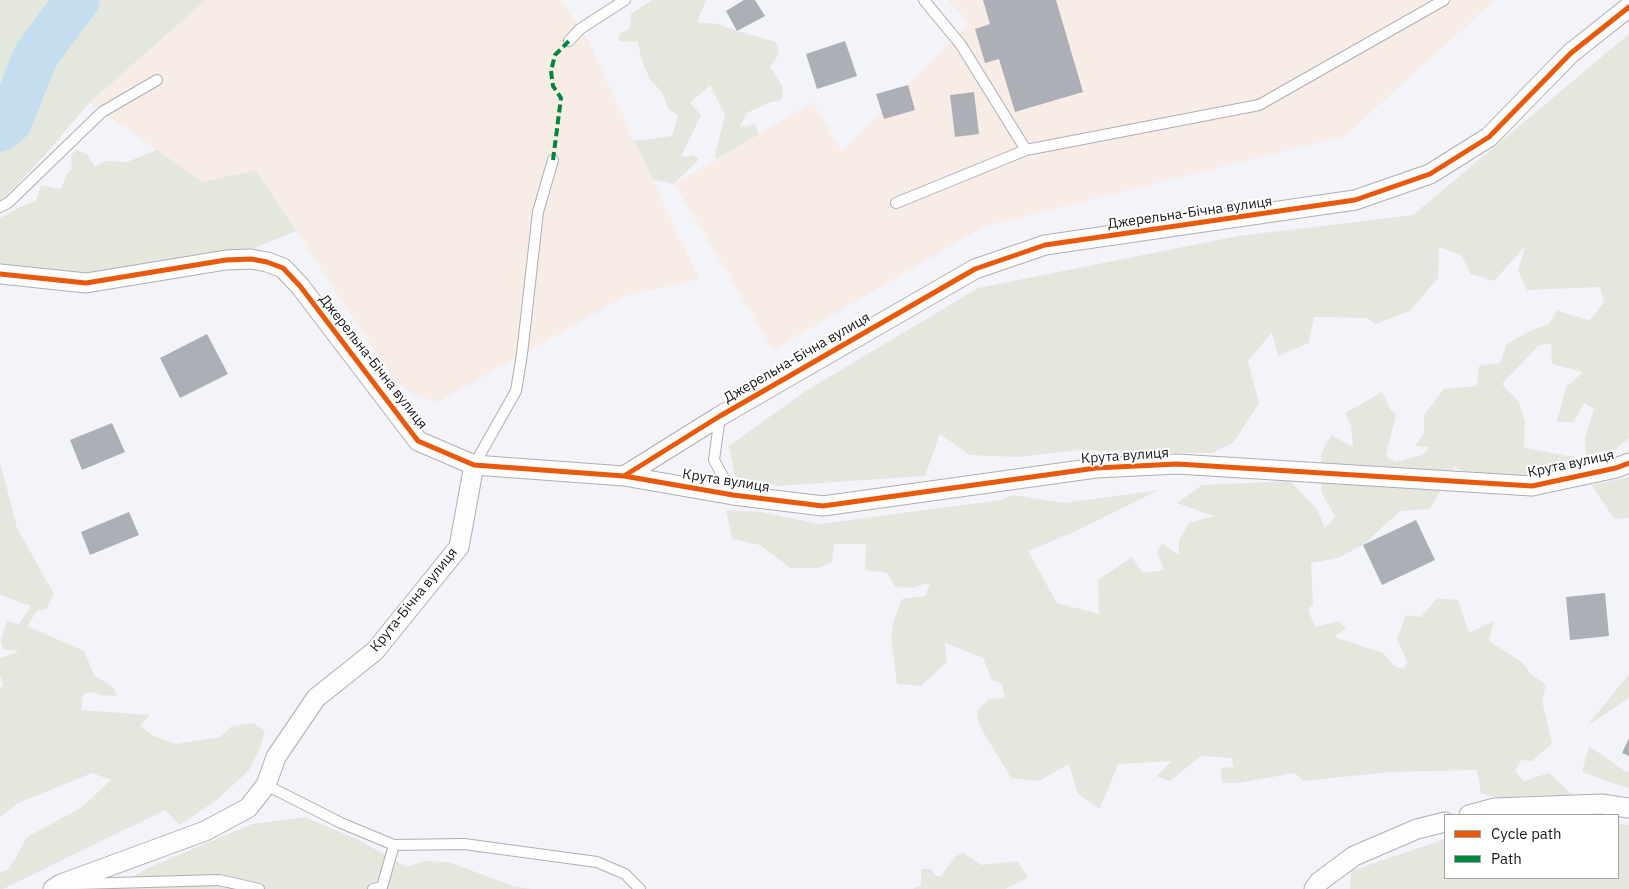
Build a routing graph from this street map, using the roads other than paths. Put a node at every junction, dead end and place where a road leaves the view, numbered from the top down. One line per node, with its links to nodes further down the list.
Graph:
1 (625, 0): 5 (lane)
2 (924, 0): 7 (lane)
3 (1444, 0): 7 (lane)
4 (1629, 6): 12 (street, Джерельна-Бічна вулиця)
5 (570, 41)
6 (157, 80): 10 (lane)
7 (1026, 150): 9 (lane)
8 (553, 160): 14 (lane)
9 (896, 202)
10 (0, 207)
11 (0, 274): 14 (street, Джерельна-Бічна вулиця)
12 (720, 416): 15 (street, Джерельна-Бічна вулиця); 16 (lane)
13 (1629, 462): 16 (street, Крута вулиця)
14 (474, 465): 15 (street, Джерельна-Бічна вулиця); 17 (street, Крута-Бічна вулиця)
15 (624, 476): 16 (street, Крута вулиця)
16 (733, 496)
17 (266, 785): 21 (lane); 22 (street, Крута-Бічна вулиця)
18 (1629, 808): 19 (street)
19 (1473, 814)
20 (1444, 822): 26 (street)
21 (394, 845): 24 (lane); 25 (lane)
22 (57, 887): 23 (lane)
23 (259, 889)
24 (373, 889)
25 (640, 889)
26 (1314, 889)

